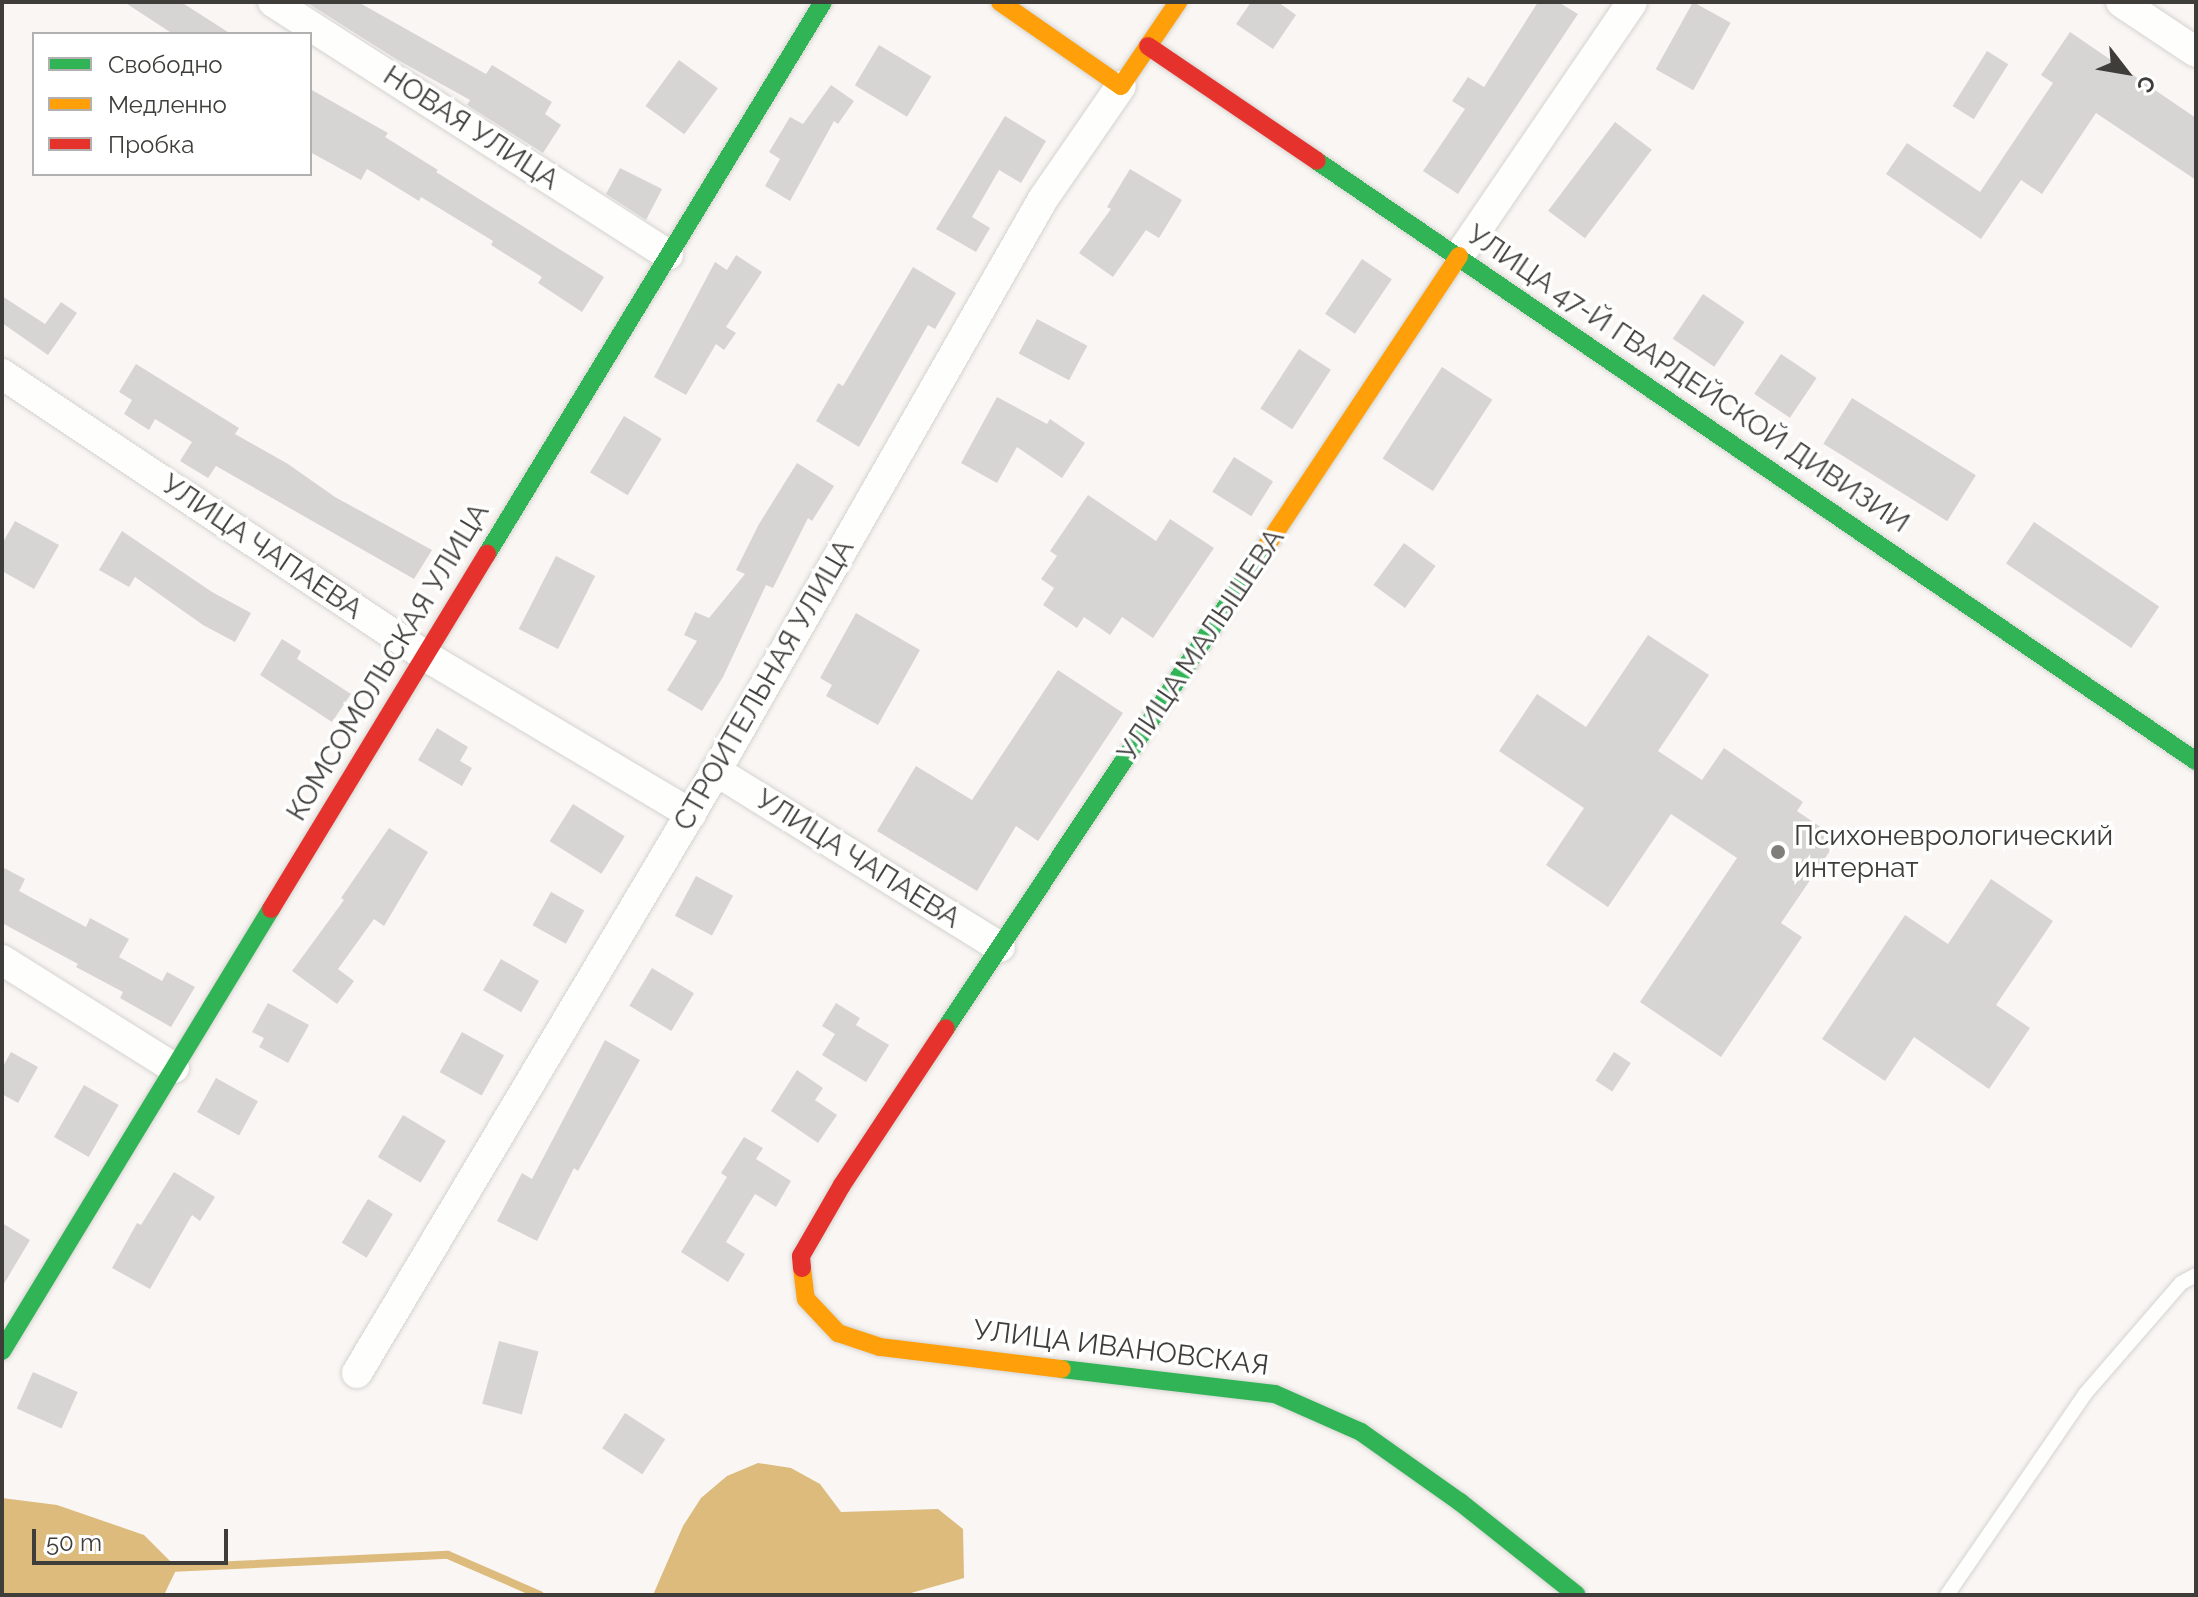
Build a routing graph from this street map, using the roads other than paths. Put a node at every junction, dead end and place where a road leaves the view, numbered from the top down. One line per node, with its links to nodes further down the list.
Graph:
1 (273, 2): 10 (street, НОВАЯ УЛИЦА)
2 (823, 2): 10 (street, КОМСОМОЛЬСКАЯ УЛИЦА)
3 (1000, 2): 9 (street)
4 (1178, 2): 7 (street, СТРОИТЕЛЬНАЯ УЛИЦА)
5 (1632, 2): 11 (street, УЛИЦА МАЛЫШЕВА)
6 (2121, 2): 8 (street)
7 (1148, 46): 9 (street, СТРОИТЕЛЬНАЯ УЛИЦА); 11 (street, УЛИЦА 47-Й ГВАРДЕЙСКОЙ ДИВИЗИИ)
8 (2196, 52)
9 (1121, 86): 15 (street, СТРОИТЕЛЬНАЯ УЛИЦА)
10 (668, 255): 13 (street, КОМСОМОЛЬСКАЯ УЛИЦА)
11 (1459, 256): 14 (street, УЛИЦА 47-Й ГВАРДЕЙСКОЙ ДИВИЗИИ); 17 (street, УЛИЦА МАЛЫШЕВА)
12 (2, 374): 13 (street, УЛИЦА ЧАПАЕВА)
13 (424, 655): 16 (street, УЛИЦА ЧАПАЕВА); 19 (street, КОМСОМОЛЬСКАЯ УЛИЦА)
14 (2196, 761)
15 (716, 771): 16 (street, СТРОИТЕЛЬНАЯ УЛИЦА); 17 (street, УЛИЦА ЧАПАЕВА)
16 (691, 814): 23 (street, СТРОИТЕЛЬНАЯ УЛИЦА)
17 (1000, 947): 21 (street, УЛИЦА МАЛЫШЕВА)
18 (2, 960): 19 (street)
19 (174, 1068): 22 (street, КОМСОМОЛЬСКАЯ УЛИЦА)
20 (2196, 1275): 25 (lane)
21 (806, 1299): 24 (street, УЛИЦА ИВАНОВСКАЯ)
22 (2, 1351)
23 (357, 1373)
24 (1577, 1595)
25 (1947, 1595)

